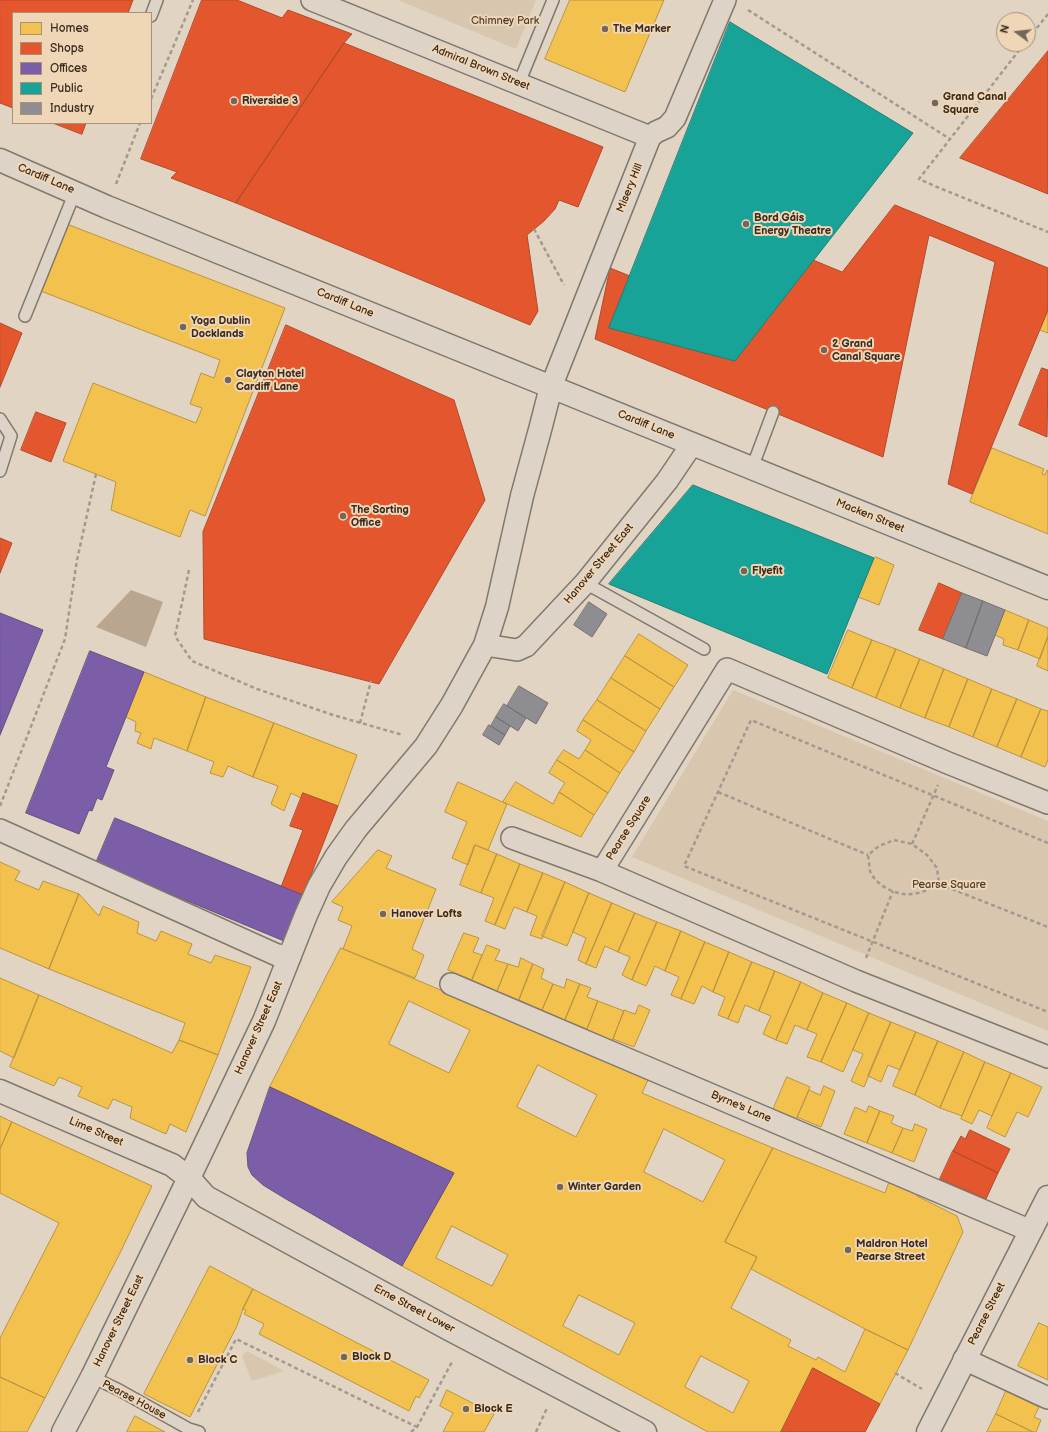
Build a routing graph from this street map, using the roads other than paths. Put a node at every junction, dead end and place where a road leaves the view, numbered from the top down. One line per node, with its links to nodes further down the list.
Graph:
1 (157, 0): 5 (lane)
2 (312, 0): 6 (street, Admiral Brown Street)
3 (553, 0): 6 (lane)
4 (725, 0): 7 (street)
5 (152, 13)
6 (519, 83): 7 (street, Admiral Brown Street)
7 (650, 137): 11 (street, Misery Hill)
8 (0, 160): 9 (street, Cardiff Lane)
9 (75, 192): 10 (lane); 11 (street, Cardiff Lane)
10 (25, 316)
11 (551, 387): 14 (street, Cardiff Lane); 19 (street, Hanover Street East)
12 (773, 412): 15 (lane)
13 (0, 418): 16 (lane)
14 (692, 444): 15 (street, Macken Street); 17 (street, Hanover Street East)
15 (752, 468): 18 (street, Macken Street)
16 (0, 470)
17 (584, 582): 19 (street, Hanover Street East); 20 (lane)
18 (1048, 588)
19 (485, 645): 25 (street, Hanover Street East)
20 (704, 649)
21 (1048, 803): 24 (street, Pearse Square)
22 (0, 830): 25 (street)
23 (512, 838): 24 (street)
24 (602, 871): 27 (street, Pearse Square)
25 (290, 957): 29 (street, Hanover Street East)
26 (451, 984): 31 (street, Byrne's Lane)
27 (1048, 1057)
28 (0, 1091): 29 (street, Lime Street)
29 (189, 1178): 33 (street, Hanover Street East); 37 (street, Erne Street Lower)
30 (1048, 1197): 31 (street, Pearse Street)
31 (1031, 1231): 32 (street, Pearse Street)
32 (964, 1359): 34 (street); 38 (street, Pearse Street)
33 (92, 1377): 35 (lane, Pearse House); 36 (street, Hanover Street East)
34 (1048, 1398)
35 (194, 1431)
36 (63, 1432)
37 (645, 1432)
38 (928, 1432)

